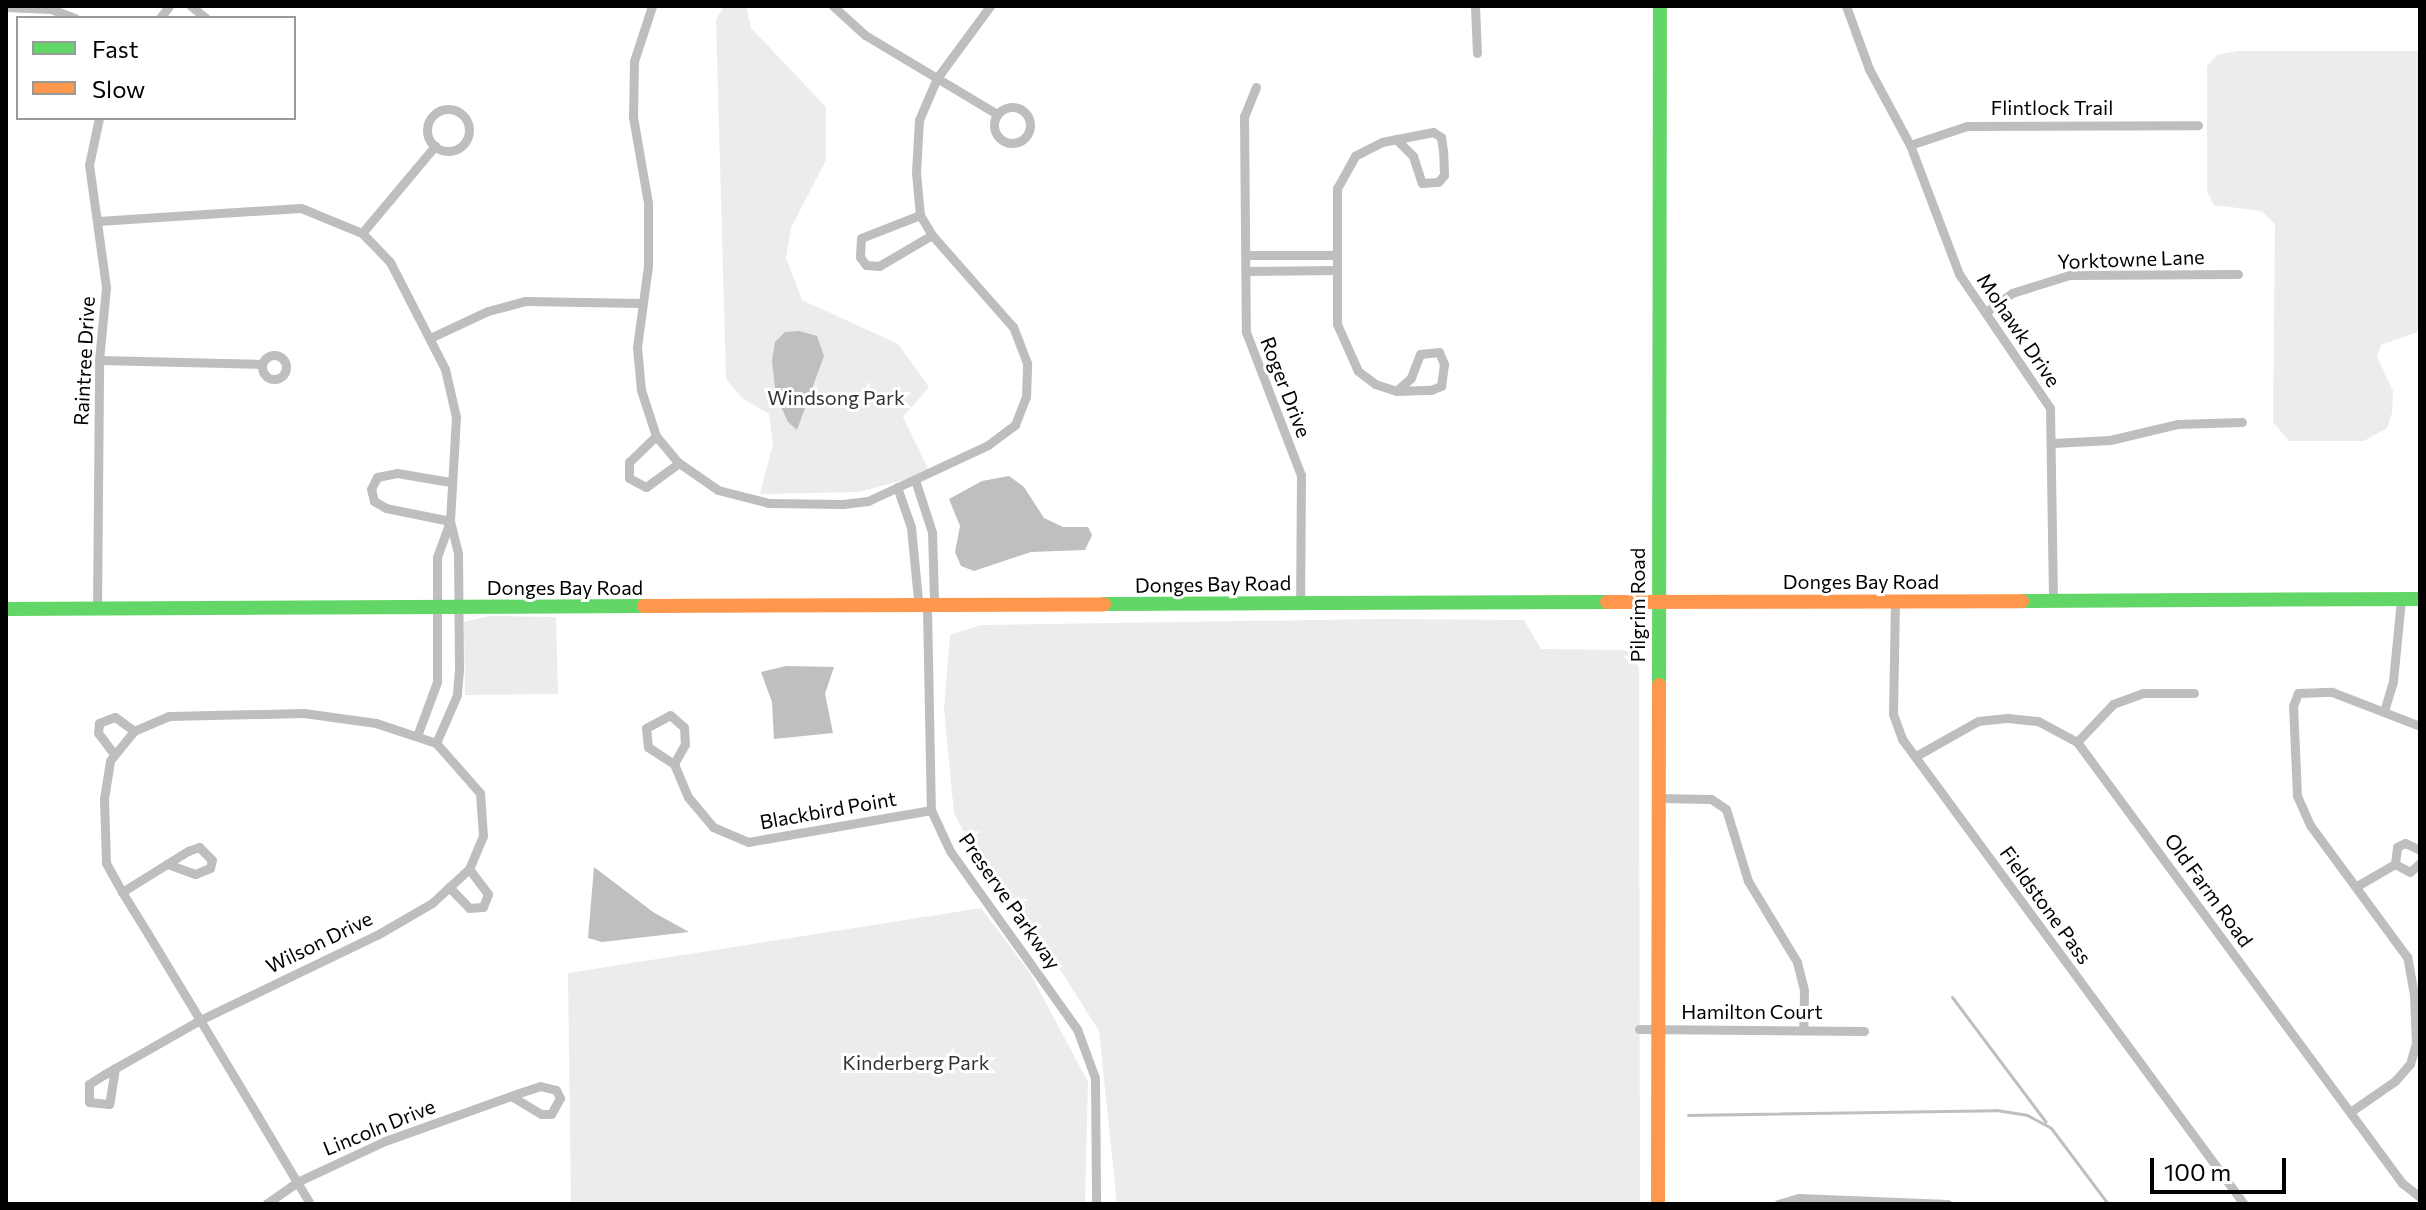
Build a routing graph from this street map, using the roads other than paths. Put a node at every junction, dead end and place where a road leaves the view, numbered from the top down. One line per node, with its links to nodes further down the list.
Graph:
1 (652, 6): 27 (street)
2 (833, 6): 10 (street)
3 (990, 6): 10 (street)
4 (1475, 6): 9 (street)
5 (1660, 6): 45 (street, Pilgrim Road)
6 (1846, 6): 16 (street, Mohawk Drive)
7 (6, 7): 8 (street)
8 (70, 16)
9 (1477, 53)
10 (937, 78): 12 (street); 18 (street)
11 (1256, 87): 22 (street, Roger Drive)
12 (997, 114): 12 (street)
13 (99, 120): 19 (street, Raintree Drive)
14 (2198, 125): 16 (street, Flintlock Trail)
15 (1396, 139): 15 (street); 23 (street)
16 (1910, 145): 28 (street, Mohawk Drive)
17 (435, 146): 17 (street); 20 (street)
18 (920, 215): 21 (street); 21 (street)
19 (98, 221): 20 (street); 30 (street, Raintree Drive)
20 (362, 233): 29 (street)
21 (932, 235): 37 (street)
22 (1245, 255): 23 (street); 25 (street, Roger Drive)
23 (1337, 255): 24 (street)
24 (1337, 270): 25 (street); 32 (street)
25 (1246, 271): 46 (street, Roger Drive)
26 (2238, 274): 28 (street, Yorktowne Lane)
27 (641, 303): 29 (street); 34 (street)
28 (1986, 312): 35 (street, Mohawk Drive)
29 (430, 338): 38 (street)
30 (99, 360): 31 (street); 51 (street, Raintree Drive)
31 (262, 364)
32 (1396, 391): 32 (street)
33 (2242, 422): 35 (street)
34 (656, 436): 36 (street); 36 (street)
35 (2053, 443): 43 (street, Mohawk Drive)
36 (679, 463): 39 (street)
37 (915, 480): 39 (street); 49 (street)
38 (450, 482): 40 (street); 40 (street)
39 (897, 487): 49 (street)
40 (450, 521): 47 (street); 48 (street)
41 (2401, 599): 42 (street, Donges Bay Road); 43 (street, Donges Bay Road); 53 (street)
42 (2420, 599)
43 (2053, 600): 44 (street, Donges Bay Road)
44 (1895, 601): 45 (street, Donges Bay Road); 60 (street, Fieldstone Pass)
45 (1657, 602): 46 (street, Donges Bay Road); 62 (street, Pilgrim Road)
46 (1300, 603): 49 (street, Donges Bay Road)
47 (438, 607): 48 (street, Donges Bay Road); 51 (street, Donges Bay Road); 56 (street)
48 (460, 607): 49 (street, Donges Bay Road); 58 (street)
49 (927, 608): 63 (street, Preserve Parkway)
50 (6, 609): 51 (street, Donges Bay Road)
51 (97, 609)
52 (2194, 693): 57 (street)
53 (2384, 711): 54 (street); 69 (street)
54 (2420, 726)
55 (134, 731): 56 (street); 59 (street); 59 (street)
56 (417, 736): 58 (street)
57 (2077, 742): 60 (street, Old Farm Road); 79 (street, Old Farm Road)
58 (436, 743): 68 (street, Wilson Drive)
59 (114, 754): 71 (street)
60 (1916, 756): 88 (street, Fieldstone Pass)
61 (674, 764): 61 (street, Blackbird Point); 63 (street, Blackbird Point)
62 (1658, 798): 74 (street, Pilgrim Road); 75 (street)
63 (931, 810): 84 (street, Preserve Parkway)
64 (2420, 850): 67 (street)
65 (2420, 863): 67 (street)
66 (167, 864): 71 (street)
67 (2395, 864): 69 (street)
68 (469, 869): 70 (street, Wilson Drive); 70 (street)
69 (2357, 886): 79 (street)
70 (449, 887): 72 (street, Wilson Drive)
71 (122, 892): 72 (street)
72 (200, 1020): 77 (street, Wilson Drive); 80 (street)
73 (1639, 1029): 74 (street, Hamilton Court)
74 (1657, 1029): 75 (street, Hamilton Court); 85 (street, Pilgrim Road)
75 (1803, 1029): 76 (street, Hamilton Court)
76 (1864, 1031)
77 (115, 1068)
78 (511, 1096): 78 (street, Lincoln Drive); 80 (street, Lincoln Drive)
79 (2353, 1110): 81 (street, Old Farm Road)
80 (297, 1182): 82 (street, Lincoln Drive); 83 (street)
81 (2420, 1197)
82 (266, 1204)
83 (310, 1204)
84 (1096, 1204)
85 (1658, 1204)
86 (1778, 1204): 87 (street)
87 (1948, 1204)
88 (2244, 1204)

